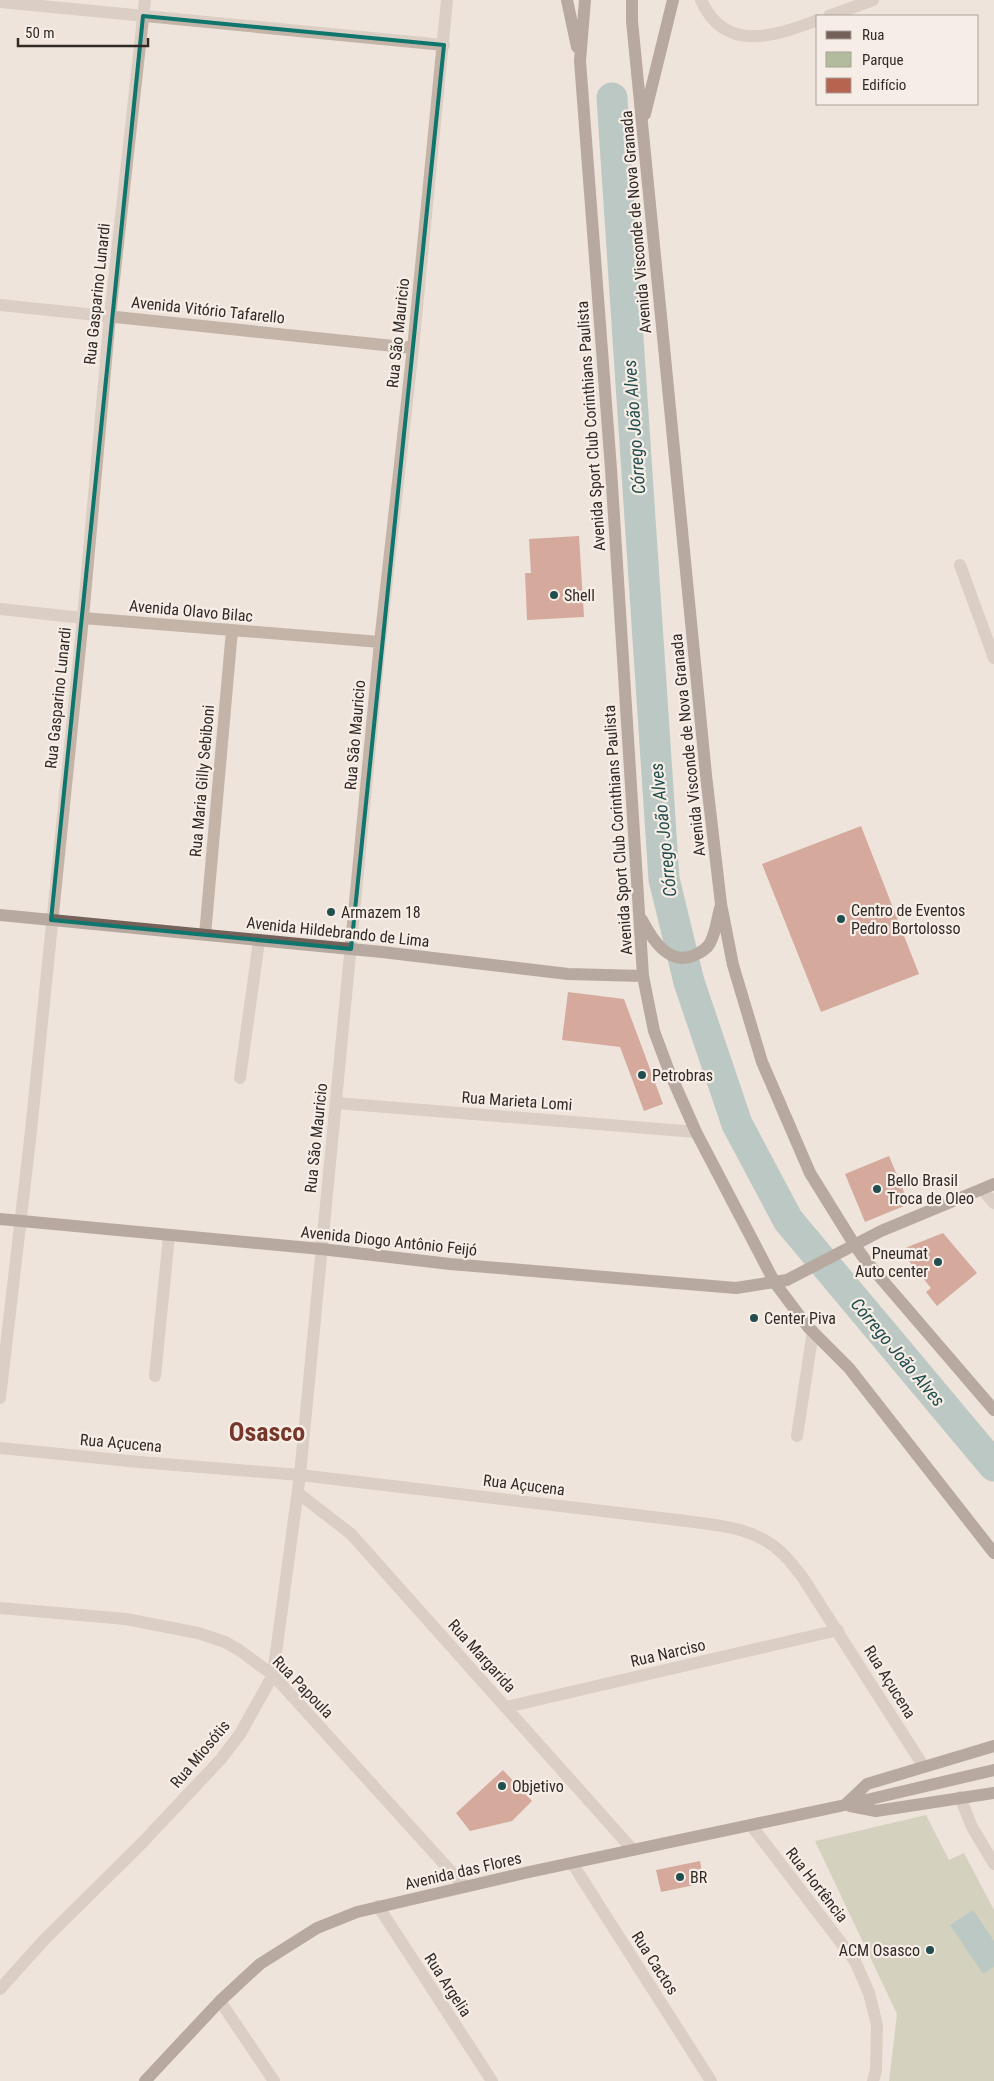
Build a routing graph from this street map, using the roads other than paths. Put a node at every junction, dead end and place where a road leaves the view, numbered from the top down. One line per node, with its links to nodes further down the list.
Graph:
1 (145, 0): 11 (street, Rua Gasparino Lunardi)
2 (447, 0): 13 (street, Rua São Mauricio)
3 (567, 0): 14 (main road)
4 (585, 0): 14 (main road, Avenida Sport Club Corinthians Paulista)
5 (632, 0): 15 (main road, Avenida Visconde de Nova Granada)
6 (673, 0): 15 (main road)
7 (701, 0): 12 (street)
8 (873, 0): 10 (street)
9 (0, 2): 11 (street)
10 (832, 15)
11 (143, 16): 13 (street); 17 (street, Rua Gasparino Lunardi)
12 (816, 21)
13 (444, 44): 18 (street, Rua São Mauricio)
14 (580, 61): 27 (main road, Avenida Sport Club Corinthians Paulista)
15 (643, 124): 25 (main road, Avenida Visconde de Nova Granada)
16 (0, 305): 17 (street, Avenida Vitório Tafarello)
17 (110, 316): 18 (street, Avenida Vitório Tafarello); 21 (street, Rua Gasparino Lunardi)
18 (413, 348): 23 (street, Rua São Mauricio)
19 (960, 565): 24 (street)
20 (0, 609): 21 (street, Avenida Olavo Bilac)
21 (83, 618): 22 (street, Avenida Olavo Bilac); 28 (street, Rua Gasparino Lunardi)
22 (232, 630): 23 (street, Avenida Olavo Bilac); 29 (street, Rua Maria Gilly Sebiboni)
23 (380, 642): 31 (street, Rua São Mauricio)
24 (994, 658)
25 (721, 904): 27 (main road); 42 (main road, Avenida Visconde de Nova Granada)
26 (0, 915): 28 (main road, Avenida Hildebrando de Lima)
27 (639, 916): 32 (main road, Avenida Sport Club Corinthians Paulista)
28 (51, 920): 29 (main road, Avenida Hildebrando de Lima); 40 (street, Rua Gasparino Lunardi)
29 (205, 935): 30 (main road, Avenida Hildebrando de Lima)
30 (259, 941): 31 (main road, Avenida Hildebrando de Lima); 33 (street)
31 (351, 950): 32 (main road, Avenida Hildebrando de Lima); 34 (street, Rua São Mauricio)
32 (643, 976): 35 (main road, Avenida Sport Club Corinthians Paulista)
33 (240, 1078)
34 (336, 1103): 35 (street, Rua Marieta Lomi); 43 (street, Rua São Mauricio)
35 (696, 1132): 44 (main road, Avenida Sport Club Corinthians Paulista)
36 (994, 1184): 37 (main road, Avenida Diogo Antônio Feijó)
37 (982, 1189): 38 (street); 42 (main road, Avenida Diogo Antônio Feijó)
38 (994, 1203)
39 (0, 1219): 40 (main road, Avenida Diogo Antônio Feijó)
40 (21, 1221): 41 (main road, Avenida Diogo Antônio Feijó); 47 (street, Rua Gasparino Lunardi)
41 (169, 1236): 43 (main road, Avenida Diogo Antônio Feijó); 46 (street)
42 (854, 1244): 44 (main road, Avenida Diogo Antônio Feijó); 48 (main road, Avenida Visconde de Nova Granada)
43 (321, 1250): 44 (main road, Avenida Diogo Antônio Feijó); 51 (street, Rua São Mauricio)
44 (781, 1281): 45 (main road, Avenida Sport Club Corinthians Paulista)
45 (813, 1331): 49 (street); 53 (main road, Avenida Sport Club Corinthians Paulista)
46 (155, 1376)
47 (0, 1398)
48 (994, 1410)
49 (797, 1436)
50 (0, 1448): 51 (street, Rua Açucena)
51 (300, 1474): 52 (street, Rua Miosótis); 55 (street, Rua Açucena)
52 (298, 1493): 56 (street, Rua Miosótis); 57 (street, Rua Margarida)
53 (994, 1553)
54 (0, 1608): 56 (street, Rua Papoula)
55 (838, 1630): 57 (street, Rua Narciso); 59 (street, Rua Açucena)
56 (273, 1675): 68 (street, Rua Papoula); 70 (street, Rua Miosótis)
57 (506, 1707): 65 (street, Rua Margarida)
58 (994, 1746): 59 (main road)
59 (924, 1767): 63 (main road)
60 (994, 1770): 63 (main road, Avenida das Flores)
61 (994, 1793): 62 (main road, Avenida das Flores)
62 (960, 1797): 63 (main road, Avenida das Flores); 67 (street)
63 (845, 1805): 64 (main road, Avenida das Flores)
64 (751, 1825): 65 (main road, Avenida das Flores); 76 (street, Rua Hortência)
65 (633, 1850): 66 (main road, Avenida das Flores)
66 (572, 1863): 68 (main road, Avenida das Flores); 75 (street, Rua Cactos)
67 (994, 1864)
68 (465, 1887): 69 (main road, Avenida das Flores)
69 (378, 1906): 71 (main road, Avenida das Flores); 74 (street, Rua Argelia)
70 (0, 1989)
71 (220, 2001): 72 (main road, Avenida das Flores); 73 (street)
72 (145, 2081)
73 (274, 2081)
74 (492, 2081)
75 (711, 2081)
76 (873, 2081)

